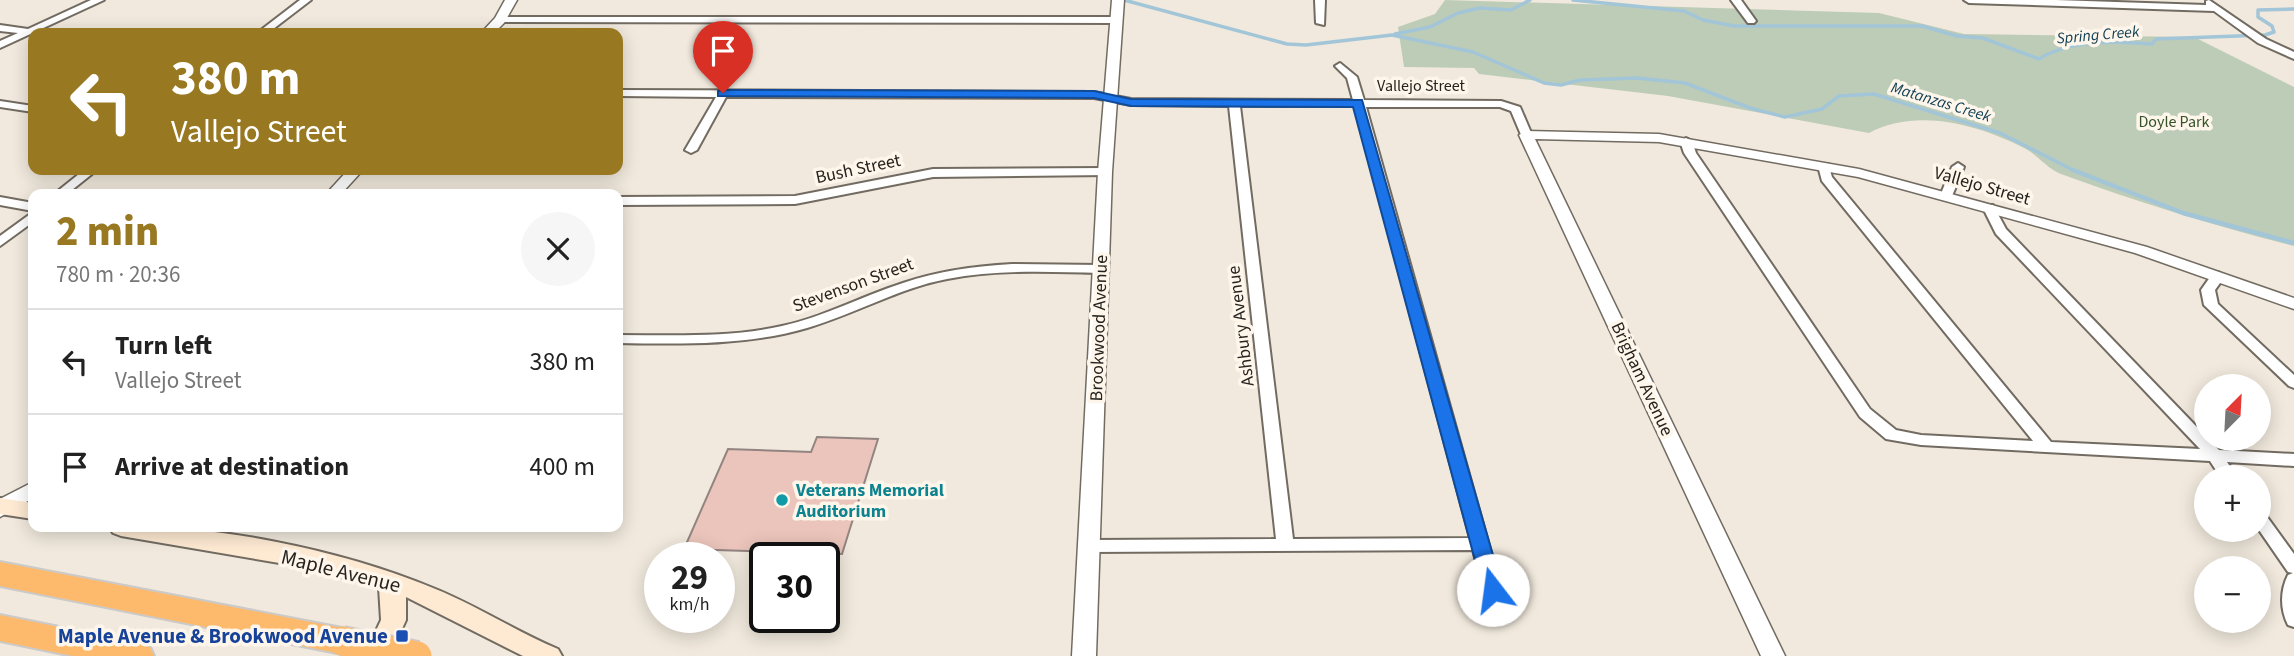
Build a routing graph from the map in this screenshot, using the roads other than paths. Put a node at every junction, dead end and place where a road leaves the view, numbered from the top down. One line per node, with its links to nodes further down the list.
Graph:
1 (99, 0): 16 (street)
2 (306, 0): 17 (street)
3 (510, 0): 12 (street)
4 (1320, 0): 14 (street)
5 (1735, 0): 13 (street)
6 (1969, 0): 7 (street)
7 (1995, 0): 9 (street)
8 (2205, 0): 11 (street)
9 (2101, 2): 11 (street)
10 (1117, 8): 12 (street); 26 (street, Brookwood Avenue)
11 (2217, 8): 22 (street)
12 (500, 20): 18 (street)
13 (1751, 21)
14 (1321, 23)
15 (0, 28): 19 (street)
16 (45, 28)
17 (269, 28)
18 (492, 28)
19 (28, 32)
20 (28, 35): 21 (street)
21 (0, 45)
22 (2294, 56)
23 (1340, 66): 28 (street)
24 (623, 93): 25 (street, Vallejo Street)
25 (723, 93): 26 (street, Vallejo Street); 34 (street)
26 (1113, 99): 27 (street, Vallejo Street); 37 (street, Brookwood Avenue)
27 (1234, 103): 28 (street, Vallejo Street); 63 (street, Ashbury Avenue)
28 (1358, 103): 30 (street, Vallejo Street); 64 (street)
29 (0, 104): 31 (street)
30 (1510, 105): 32 (street, Brigham Avenue)
31 (28, 108)
32 (1526, 135): 33 (street, Vallejo Street); 78 (street, Brigham Avenue)
33 (1686, 141): 35 (street, Vallejo Street); 54 (street)
34 (691, 150)
35 (1824, 166): 42 (street, Vallejo Street); 54 (street)
36 (1958, 167): 42 (street)
37 (1105, 172): 44 (street, Bush Street); 49 (street, Brookwood Avenue)
38 (85, 175): 40 (street)
39 (351, 175): 41 (street)
40 (66, 189)
41 (338, 189)
42 (1946, 196): 46 (street, Vallejo Street)
43 (0, 201): 45 (street)
44 (623, 201)
45 (28, 207)
46 (1989, 208): 50 (street, Vallejo Street); 55 (street)
47 (28, 220): 48 (street)
48 (0, 242)
49 (1101, 268): 52 (street, Stevenson Street); 65 (street, Brookwood Avenue)
50 (2218, 276): 51 (street, Vallejo Street); 53 (street)
51 (2294, 303)
52 (623, 339)
53 (2294, 383)
54 (2046, 446): 55 (street)
55 (2215, 456): 56 (street); 57 (street)
56 (2294, 460)
57 (2221, 465)
58 (28, 492): 59 (street)
59 (2, 507): 60 (main road)
60 (28, 510)
61 (149, 532): 69 (main road, Maple Avenue)
62 (2271, 534): 66 (street)
63 (1285, 544): 64 (street); 65 (street)
64 (1480, 544): 70 (street)
65 (1091, 546): 77 (street, Brookwood Avenue)
66 (2294, 566)
67 (0, 574): 75 (highway, bridge)
68 (2294, 580): 71 (street)
69 (389, 581): 74 (main road); 76 (main road, Maple Avenue)
70 (1499, 613)
71 (2294, 620)
72 (0, 628): 73 (highway)
73 (138, 656)
74 (375, 656)
75 (417, 656)
76 (548, 656)
77 (1084, 656)
78 (1773, 656)

